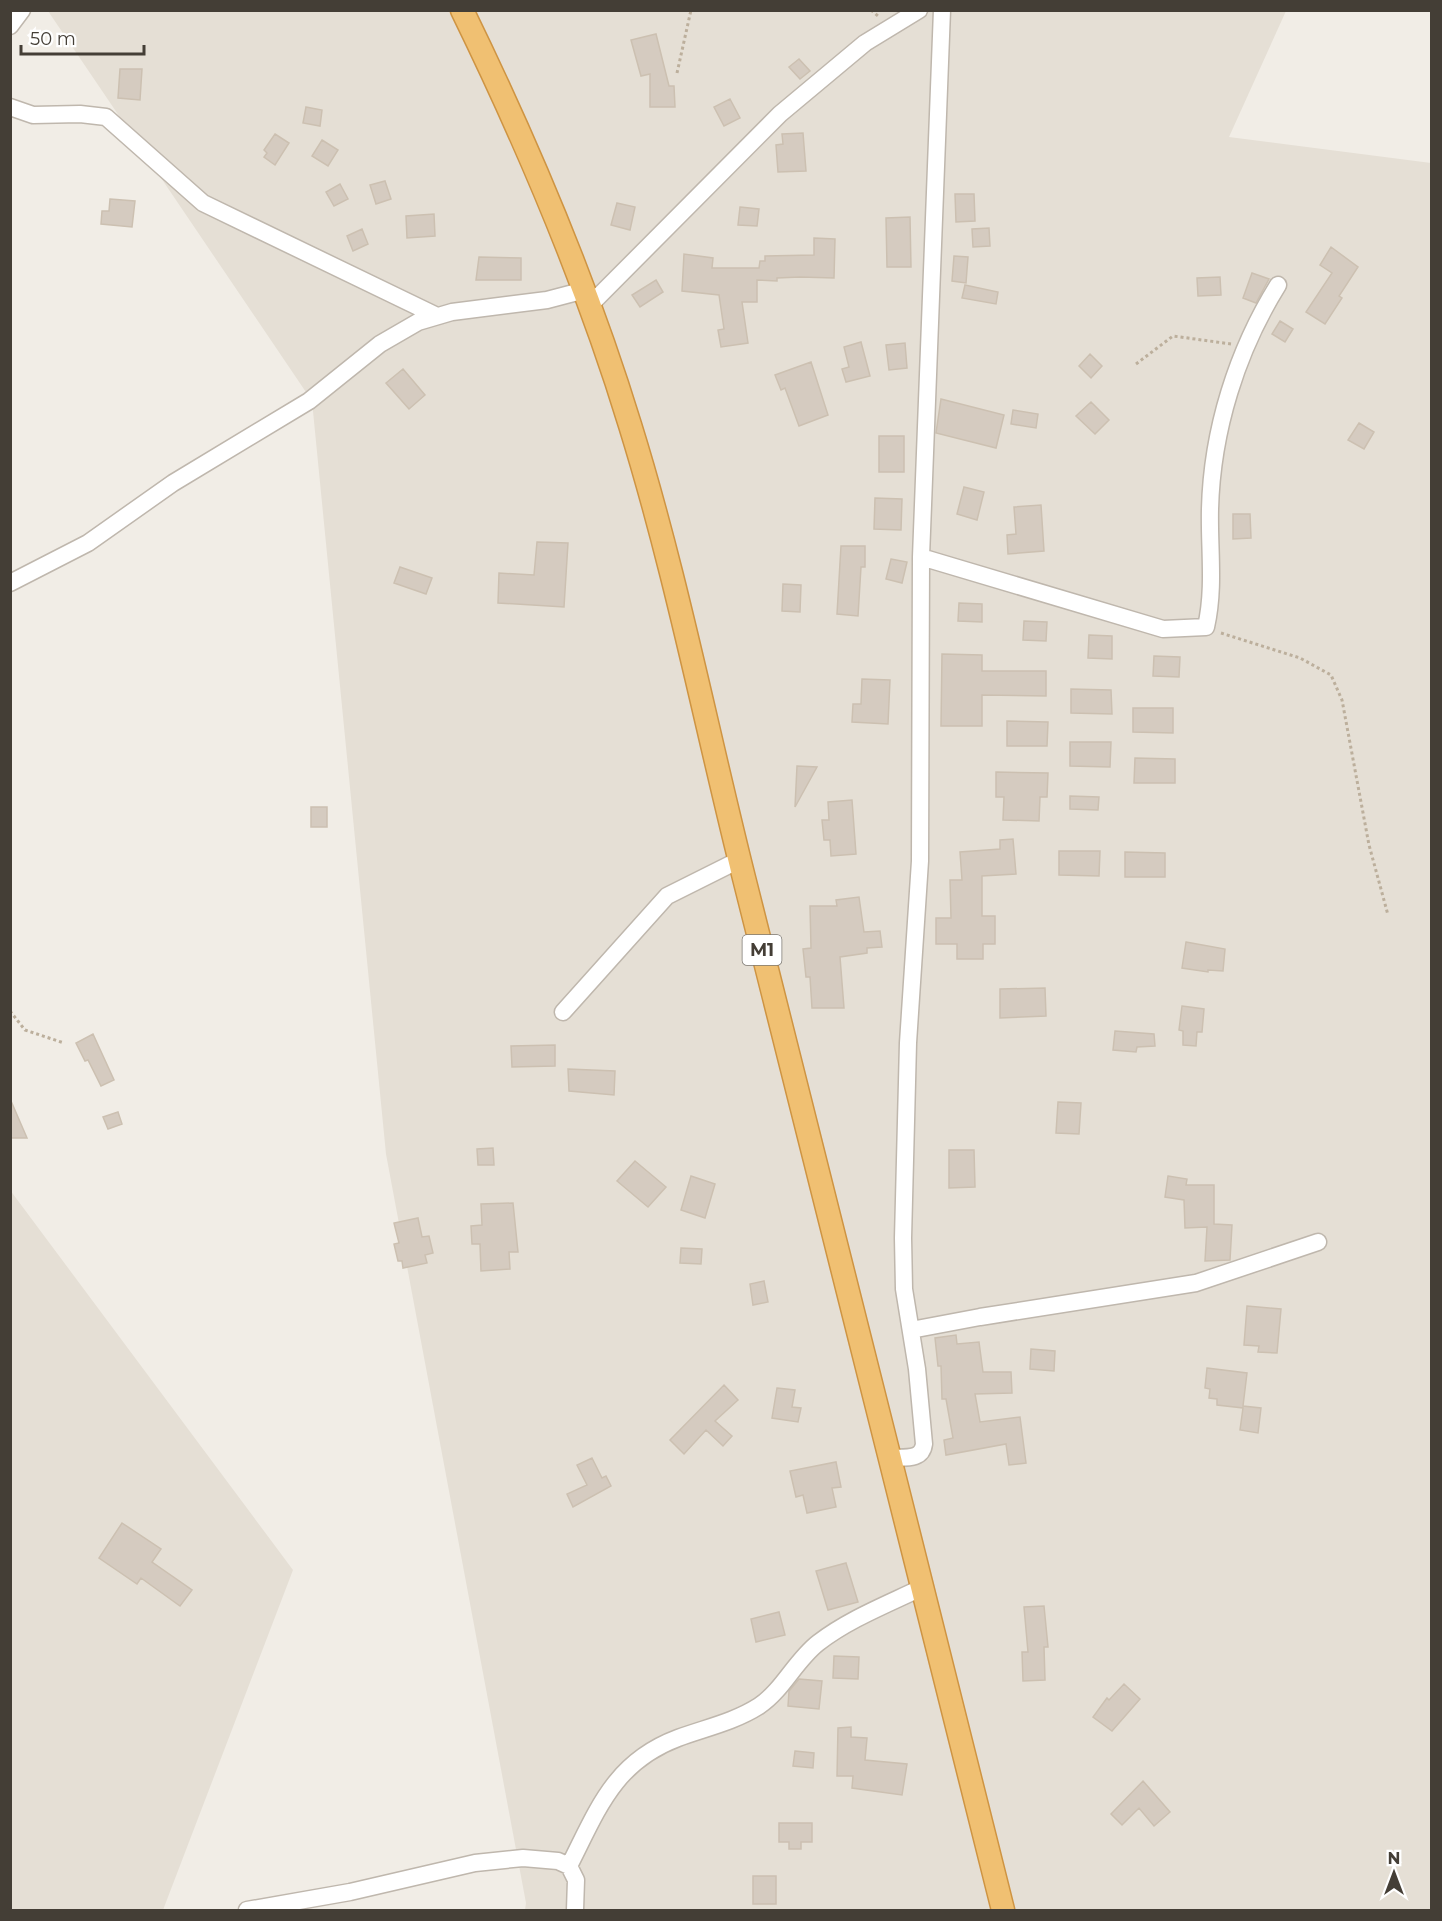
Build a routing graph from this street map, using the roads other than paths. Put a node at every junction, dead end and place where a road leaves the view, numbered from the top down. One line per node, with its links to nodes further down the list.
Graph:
1 (22, 10): 5 (street)
2 (462, 10): 8 (highway, M1)
3 (919, 10): 8 (street)
4 (942, 10): 10 (street)
5 (10, 26)
6 (10, 107): 9 (street)
7 (1278, 285): 10 (street)
8 (588, 297): 9 (street); 12 (highway, M1)
9 (437, 316): 11 (street)
10 (921, 557): 15 (street)
11 (10, 583)
12 (739, 860): 13 (street); 16 (highway, M1)
13 (563, 1012)
14 (1318, 1242): 15 (street)
15 (911, 1330): 16 (street)
16 (890, 1458): 17 (highway, M1)
17 (923, 1587): 18 (street); 21 (highway, M1)
18 (569, 1866): 19 (street); 20 (street)
19 (248, 1911)
20 (575, 1911)
21 (1003, 1911)

